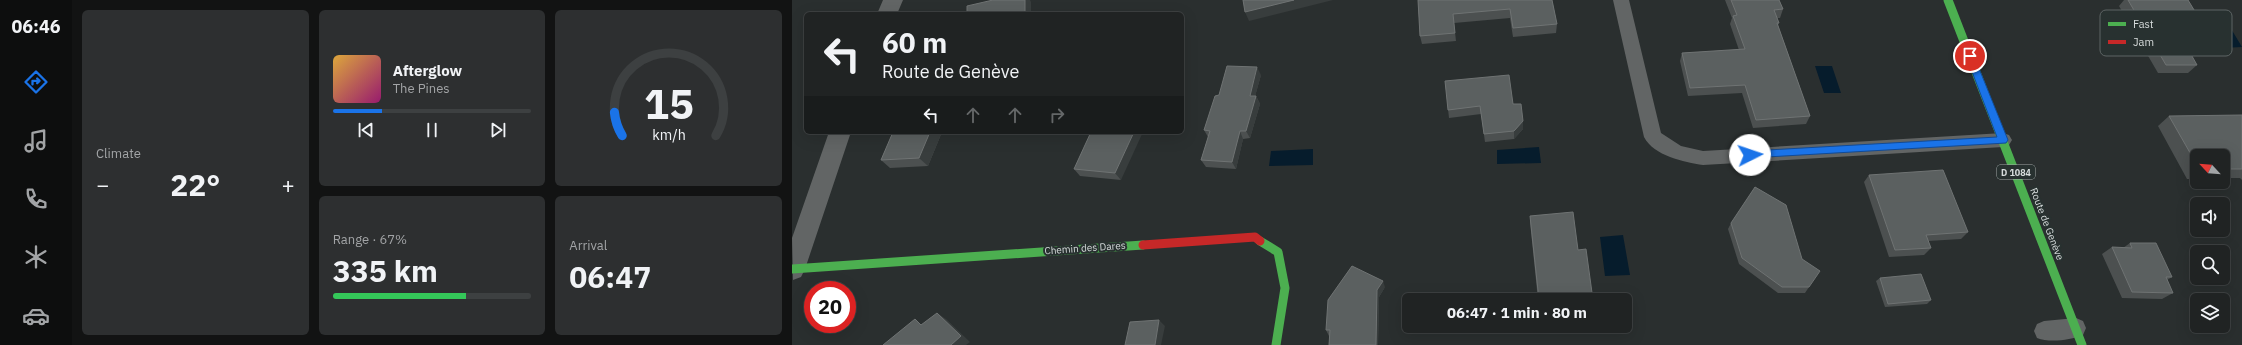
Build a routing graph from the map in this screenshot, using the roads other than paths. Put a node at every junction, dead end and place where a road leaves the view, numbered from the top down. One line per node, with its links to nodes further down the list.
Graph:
1 (893, 0): 4 (street)
2 (1621, 0): 6 (lane)
3 (1948, 0): 6 (street, Route de Genève / D 1084)
4 (888, 12)
5 (839, 134): 7 (street, Chemin des Dares)
6 (2003, 140): 9 (street, Route de Genève / D 1084)
7 (793, 269): 10 (street, Chemin des Dares)
8 (2044, 331): 9 (lane)
9 (2079, 337)
10 (1276, 345)

